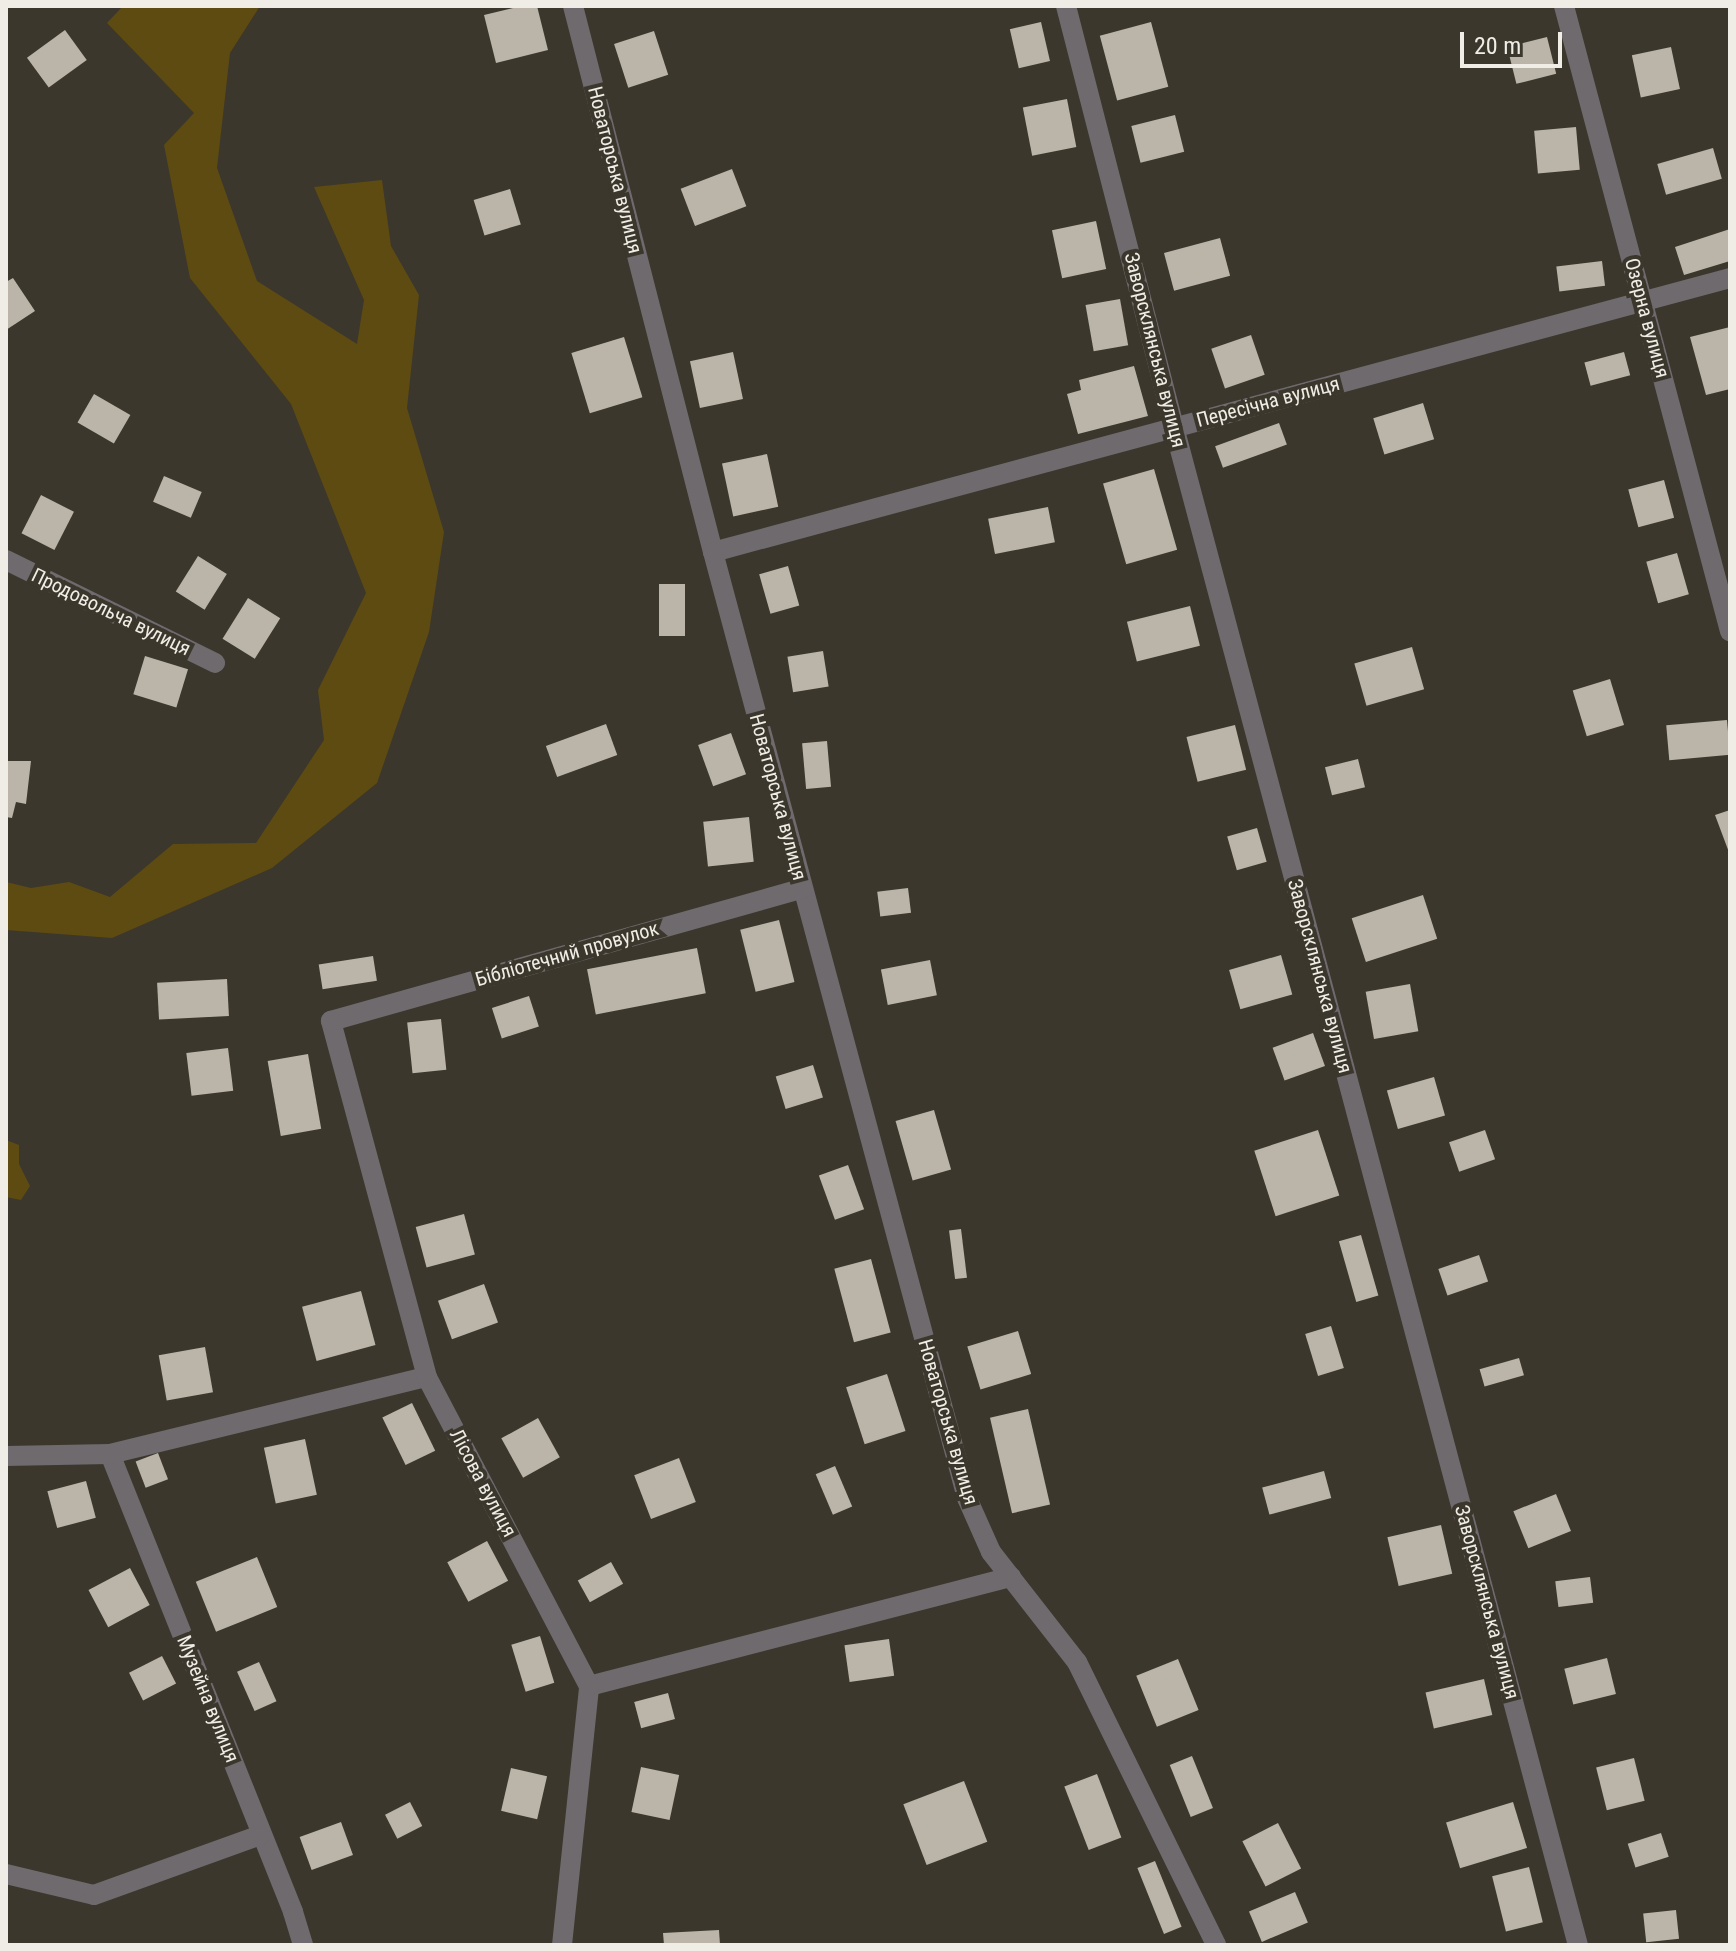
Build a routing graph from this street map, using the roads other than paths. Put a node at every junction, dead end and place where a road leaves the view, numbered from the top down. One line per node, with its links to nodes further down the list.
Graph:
1 (573, 6): 7 (street, Новаторська вулиця)
2 (1066, 6): 6 (street, Заворсклянська вулиця)
3 (1564, 6): 5 (street, Озерна вулиця)
4 (1730, 278): 5 (street, Пересічна вулиця)
5 (1643, 301): 6 (street, Пересічна вулиця); 9 (street, Озерна вулиця)
6 (1174, 427): 7 (street, Пересічна вулиця); 23 (street, Заворсклянська вулиця)
7 (713, 552): 11 (street, Новаторська вулиця)
8 (6, 560): 10 (street, Продовольча вулиця)
9 (1730, 631)
10 (215, 663)
11 (803, 888): 12 (street, Бібліотечний провулок); 16 (street, Новаторська вулиця)
12 (331, 1021): 13 (street, Лісова вулиця)
13 (427, 1377): 14 (street); 17 (street, Лісова вулиця)
14 (110, 1454): 15 (street); 18 (street, Музейна вулиця)
15 (6, 1456)
16 (1011, 1577): 17 (street); 22 (street, Новаторська вулиця)
17 (589, 1686): 21 (street)
18 (261, 1835): 19 (street); 20 (street, Музейна вулиця)
19 (6, 1874)
20 (303, 1945)
21 (562, 1945)
22 (1216, 1945)
23 (1578, 1945)

